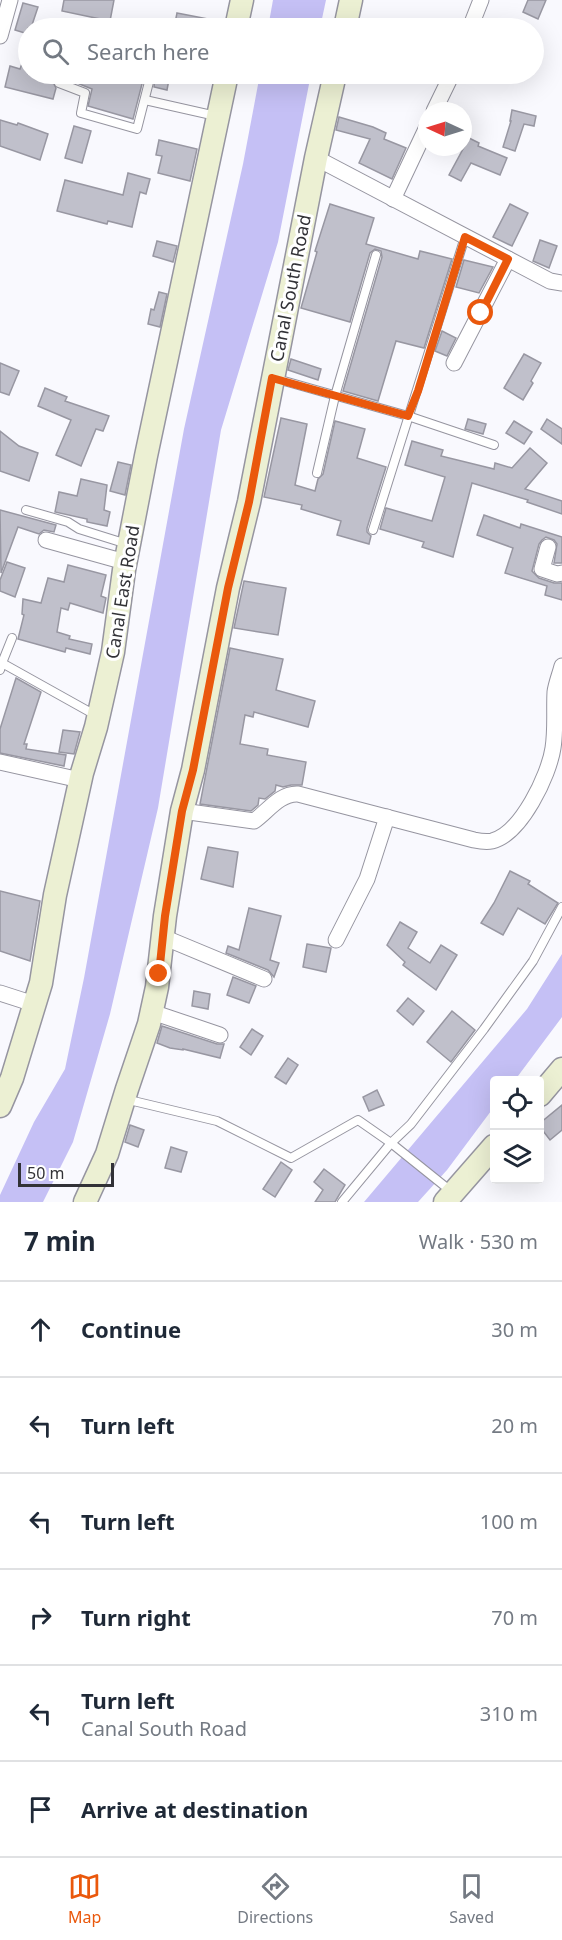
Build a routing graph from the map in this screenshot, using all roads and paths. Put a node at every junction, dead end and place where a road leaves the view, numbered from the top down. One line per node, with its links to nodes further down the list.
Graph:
1 (10, 0): 8 (street)
2 (242, 0): 5 (street)
3 (351, 0): 6 (street)
4 (482, 0): 7 (street)
5 (238, 18)
6 (347, 18)
7 (474, 18)
8 (0, 36)
9 (62, 84): 14 (lane)
10 (149, 84): 14 (lane)
11 (225, 84): 16 (street, Canal East Road)
12 (333, 84): 18 (street, Canal South Road)
13 (447, 84): 15 (street)
14 (145, 100): 16 (lane)
15 (438, 102)
16 (217, 116): 34 (street, Canal East Road)
17 (418, 146): 19 (street)
18 (316, 158): 19 (street); 25 (street, Canal South Road)
19 (393, 199): 20 (street)
20 (465, 237): 22 (street); 27 (lane)
21 (376, 255): 26 (lane)
22 (508, 259): 23 (street); 24 (street)
23 (562, 283)
24 (454, 363)
25 (272, 378): 26 (lane); 42 (street, Canal South Road)
26 (334, 396): 27 (lane); 29 (lane)
27 (408, 416): 28 (lane); 31 (lane)
28 (494, 445)
29 (317, 473)
30 (26, 510): 34 (lane)
31 (373, 530)
32 (46, 540): 34 (street)
33 (548, 547): 35 (street)
34 (127, 554): 39 (street, Canal East Road)
35 (562, 573)
36 (12, 638): 37 (lane)
37 (1, 665): 39 (lane)
38 (562, 666): 43 (street)
39 (98, 717): 41 (street, Canal East Road)
40 (0, 762): 41 (street)
41 (81, 780): 49 (street, Canal East Road)
42 (182, 811): 43 (street); 45 (street, Canal South Road)
43 (387, 817): 46 (street)
44 (562, 907): 56 (lane)
45 (163, 937): 47 (street); 50 (street, Canal South Road)
46 (336, 940)
47 (264, 979)
48 (0, 993): 49 (street)
49 (34, 1004): 55 (street, Canal East Road)
50 (152, 1012): 51 (street); 54 (street, Canal South Road)
51 (220, 1035)
52 (562, 1069): 53 (street)
53 (544, 1090)
54 (124, 1099): 56 (lane); 59 (street, Canal South Road)
55 (0, 1106)
56 (391, 1143): 58 (lane); 60 (lane)
57 (490, 1152): 58 (street)
58 (452, 1199)
59 (85, 1202)
60 (342, 1202)

